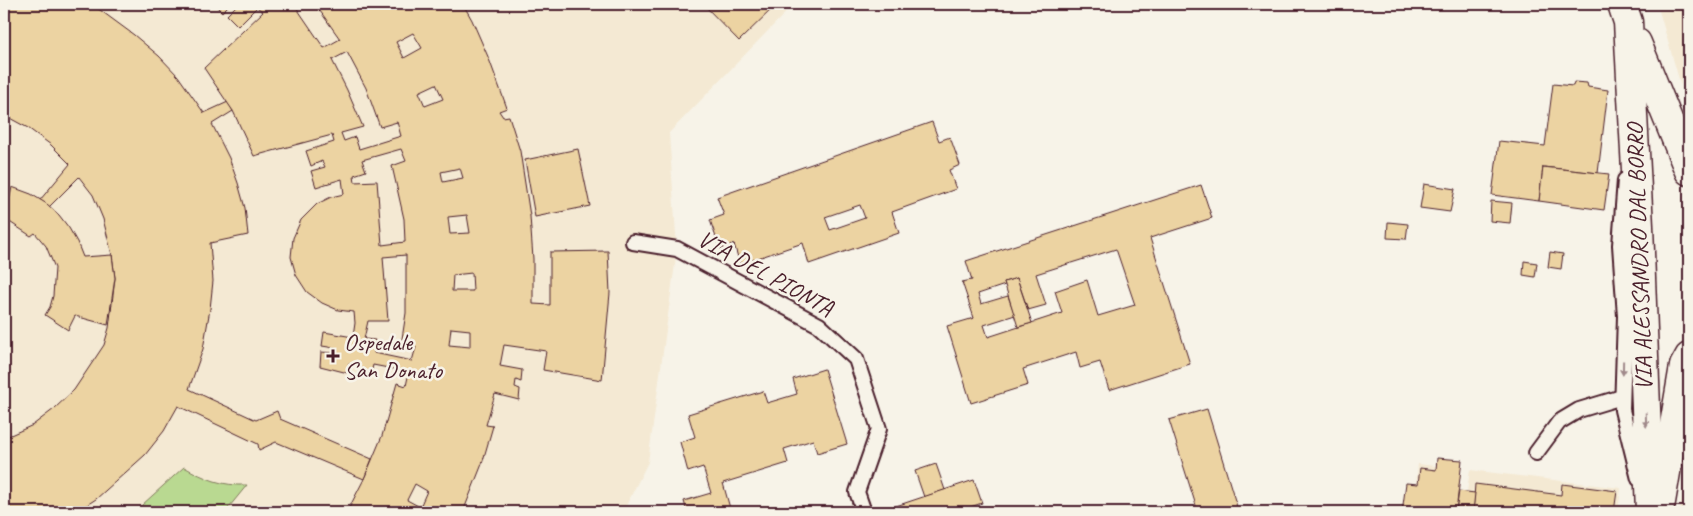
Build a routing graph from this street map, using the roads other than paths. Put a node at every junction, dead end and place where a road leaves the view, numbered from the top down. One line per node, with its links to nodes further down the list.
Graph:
1 (1625, 13): 2 (main road); 5 (lane, one-way to 5); 8 (main road, VIA ALESSANDRO DAL BORRO, one-way to 8)
2 (1689, 171)
3 (632, 242): 7 (lane, VIA DEL PIONTA)
4 (1689, 357): 9 (main road)
5 (1622, 397): 6 (lane); 8 (lane)
6 (1536, 453)
7 (864, 512)
8 (1649, 512)
9 (1660, 512)

